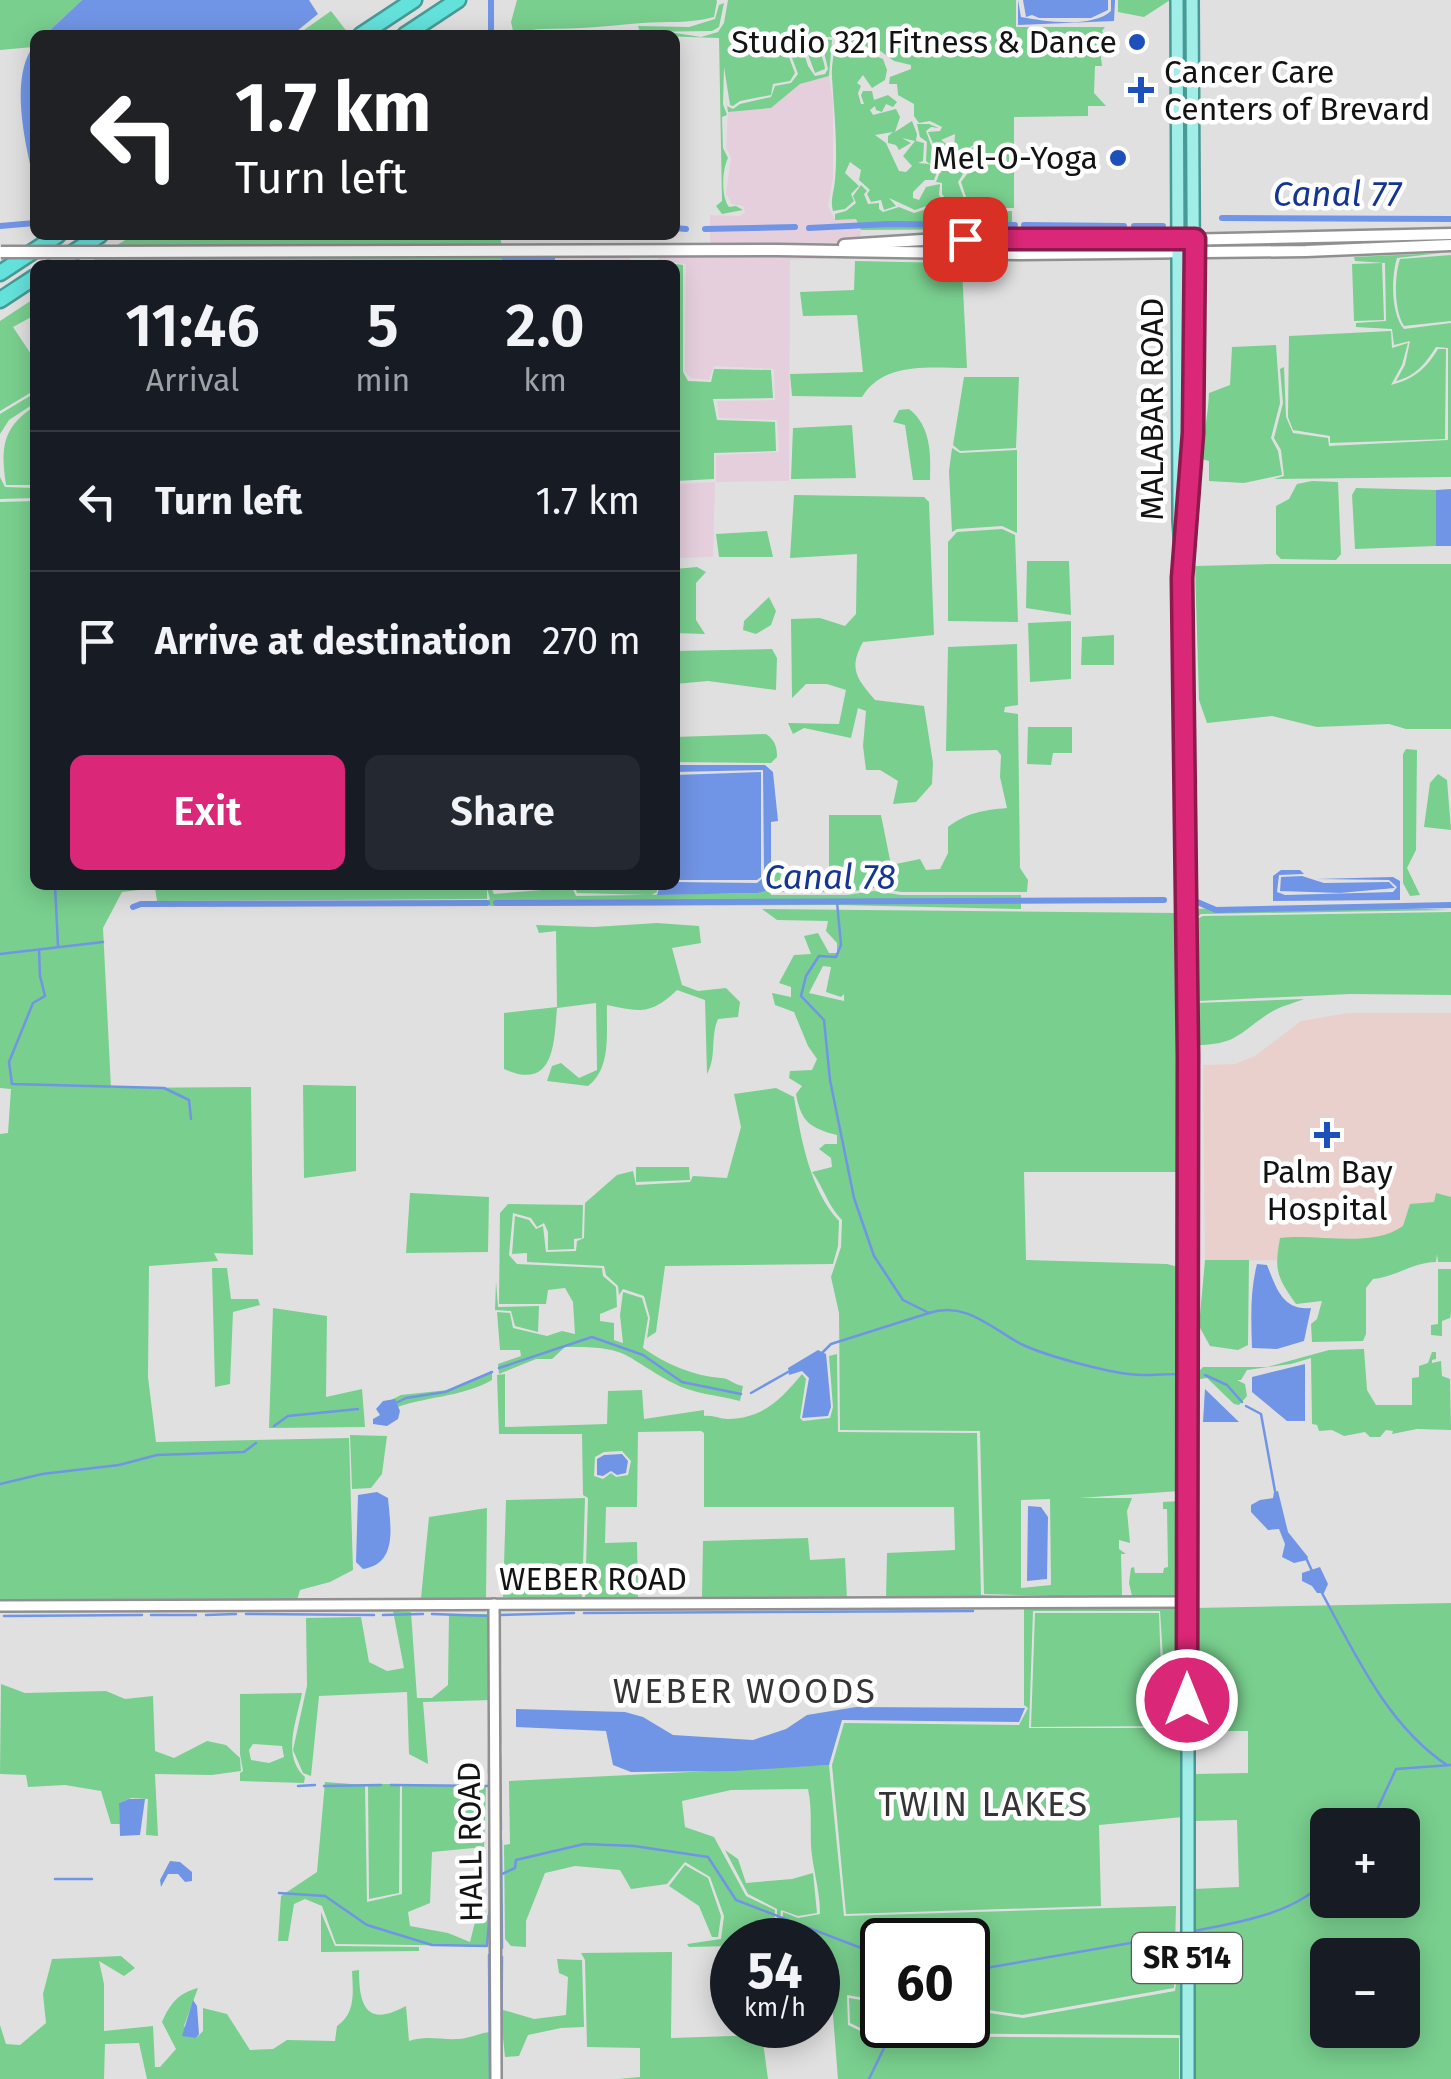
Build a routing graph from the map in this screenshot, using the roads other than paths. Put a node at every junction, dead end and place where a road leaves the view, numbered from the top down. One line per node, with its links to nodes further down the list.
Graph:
1 (414, 0): 5 (highway)
2 (458, 0): 6 (highway)
3 (1177, 0): 7 (main road, MALABAR ROAD / SR 514)
4 (1192, 0): 8 (main road, MALABAR ROAD / SR 514)
5 (369, 30)
6 (412, 30)
7 (1178, 36): 8 (main road); 13 (main road, MALABAR ROAD / SR 514)
8 (1192, 61): 14 (main road, MALABAR ROAD / SR 514)
9 (1451, 234): 10 (main road)
10 (1410, 235): 14 (main road); 16 (main road)
11 (50, 240): 19 (highway)
12 (92, 240): 18 (highway)
13 (1178, 246): 14 (main road); 17 (main road, bridge); 22 (main road, MALABAR ROAD / SR 514)
14 (1195, 246): 16 (main road); 23 (main road, MALABAR ROAD / SR 514)
15 (1451, 246): 16 (main road)
16 (1394, 248)
17 (0, 252)
18 (62, 260)
19 (0, 273)
20 (30, 280): 21 (highway)
21 (0, 300)
22 (1179, 422): 23 (main road); 24 (main road, MALABAR ROAD / SR 514)
23 (1191, 469): 24 (main road, MALABAR ROAD / SR 514)
24 (1182, 578): 25 (main road, MALABAR ROAD / SR 514)
25 (1186, 1602): 26 (street, WEBER ROAD); 29 (main road, MALABAR ROAD / SR 514)
26 (494, 1604): 27 (street, WEBER ROAD); 28 (street, HALL ROAD)
27 (0, 1606)
28 (496, 2079)
29 (1188, 2079)

